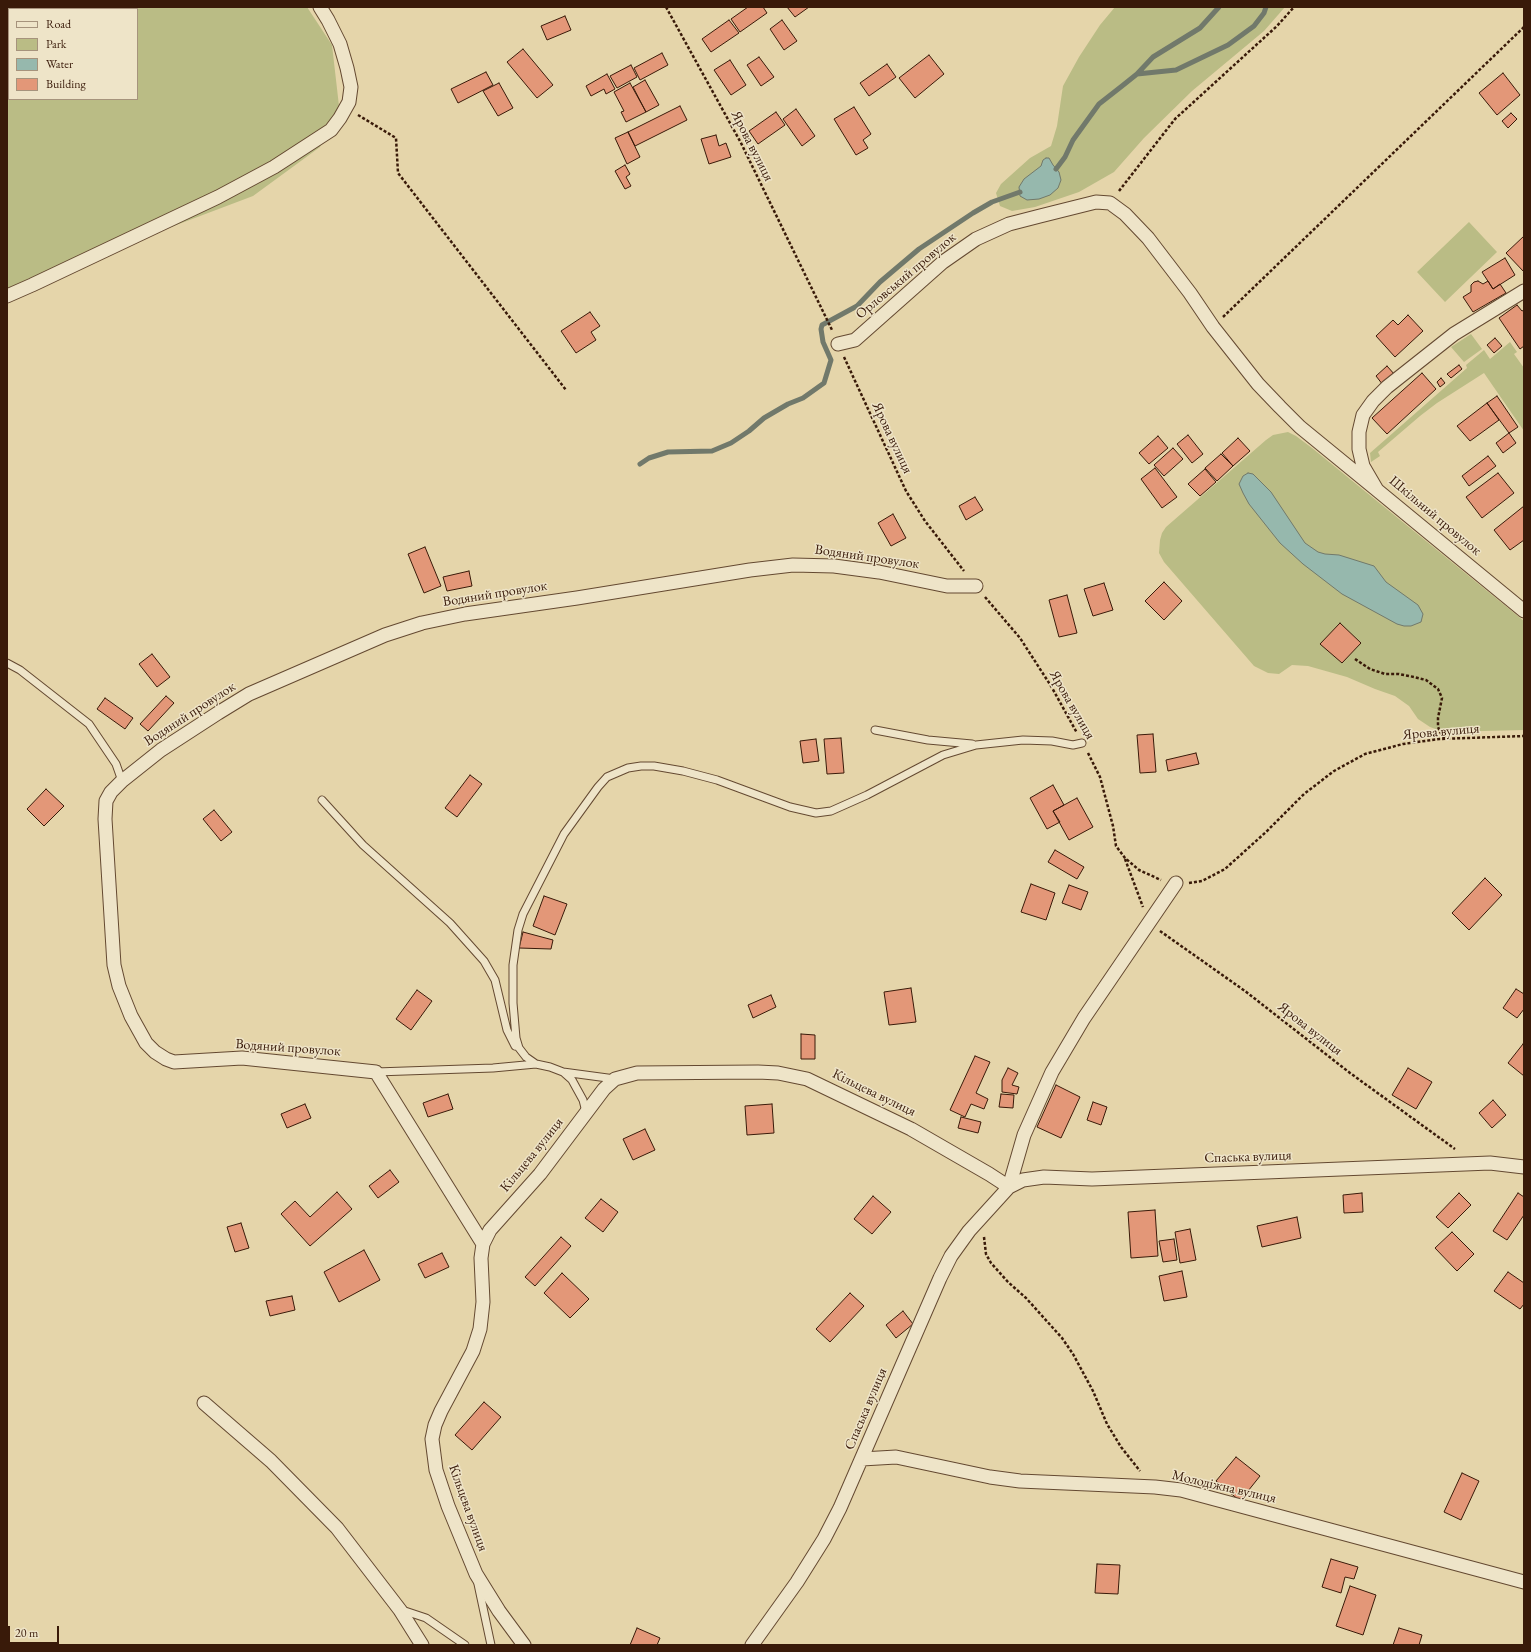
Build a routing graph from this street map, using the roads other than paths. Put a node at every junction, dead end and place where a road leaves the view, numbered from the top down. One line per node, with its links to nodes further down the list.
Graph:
1 (320, 7): 3 (street)
2 (1524, 291): 5 (street, Шкільний провулок)
3 (7, 296)
4 (836, 338): 5 (street, Орловський провулок)
5 (1377, 490): 7 (street, Шкільний провулок)
6 (976, 586): 12 (street, Водяний провулок)
7 (1524, 611)
8 (7, 663): 12 (lane)
9 (875, 730): 11 (lane)
10 (1082, 743): 11 (lane)
11 (976, 745): 15 (lane)
12 (122, 781): 17 (street, Водяний провулок)
13 (322, 800): 15 (lane)
14 (1176, 883): 22 (street, Спаська вулиця)
15 (526, 1057): 16 (lane)
16 (536, 1064): 17 (lane); 18 (lane)
17 (376, 1072): 23 (street)
18 (563, 1072): 19 (lane); 20 (lane)
19 (615, 1079): 20 (street, Кільцева вулиця); 22 (street, Кільцева вулиця)
20 (586, 1112): 23 (street, Кільцева вулиця)
21 (1524, 1167): 22 (street, Спаська вулиця)
22 (1009, 1187): 25 (street, Спаська вулиця)
23 (483, 1244): 26 (street, Кільцева вулиця)
24 (204, 1403): 28 (street)
25 (862, 1459): 27 (street, Молодіжна вулиця); 33 (street, Спаська вулиця)
26 (476, 1574): 31 (lane); 32 (street, Кільцева вулиця)
27 (1524, 1582)
28 (400, 1610): 29 (street); 30 (lane)
29 (422, 1645)
30 (464, 1645)
31 (491, 1645)
32 (524, 1645)
33 (752, 1645)

